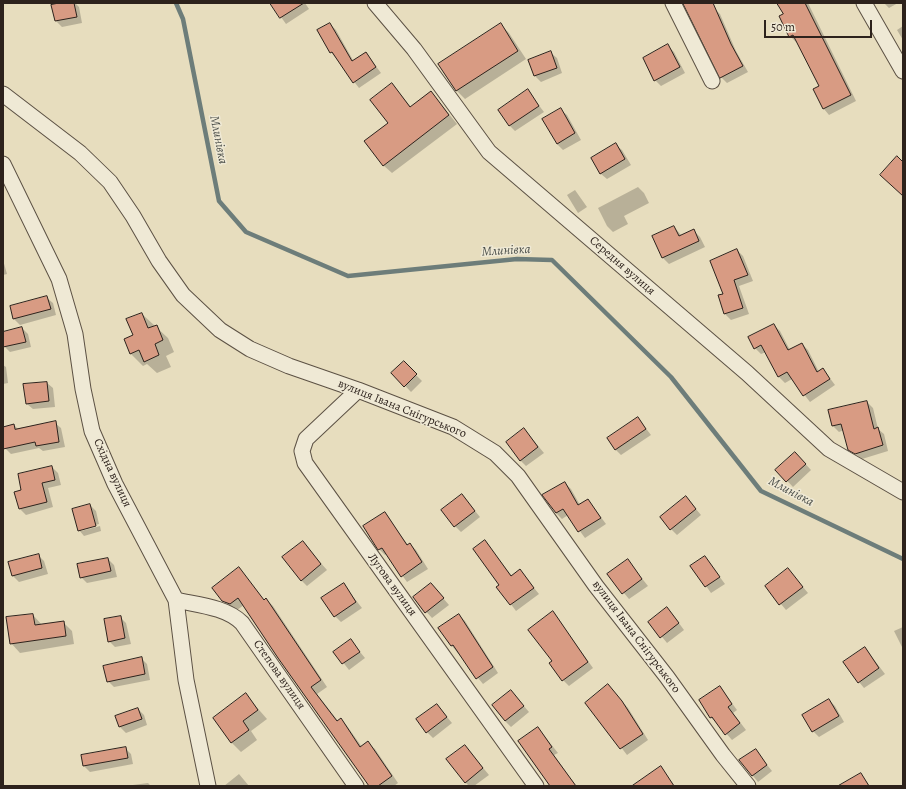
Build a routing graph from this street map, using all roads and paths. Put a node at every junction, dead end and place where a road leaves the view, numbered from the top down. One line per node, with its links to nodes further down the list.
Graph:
1 (375, 3): 9 (street, Середня вулиця)
2 (673, 3): 5 (street)
3 (864, 3): 4 (street)
4 (903, 71)
5 (712, 81)
6 (3, 94): 8 (street, вулиця Івана Снігурського)
7 (3, 164): 10 (street, Східна вулиця)
8 (358, 390): 13 (street, Лугова вулиця); 14 (street, вулиця Івана Снігурського)
9 (903, 492)
10 (176, 600): 11 (street, Східна вулиця); 12 (street, Степова вулиця)
11 (208, 786)
12 (356, 786)
13 (536, 786)
14 (748, 786)

